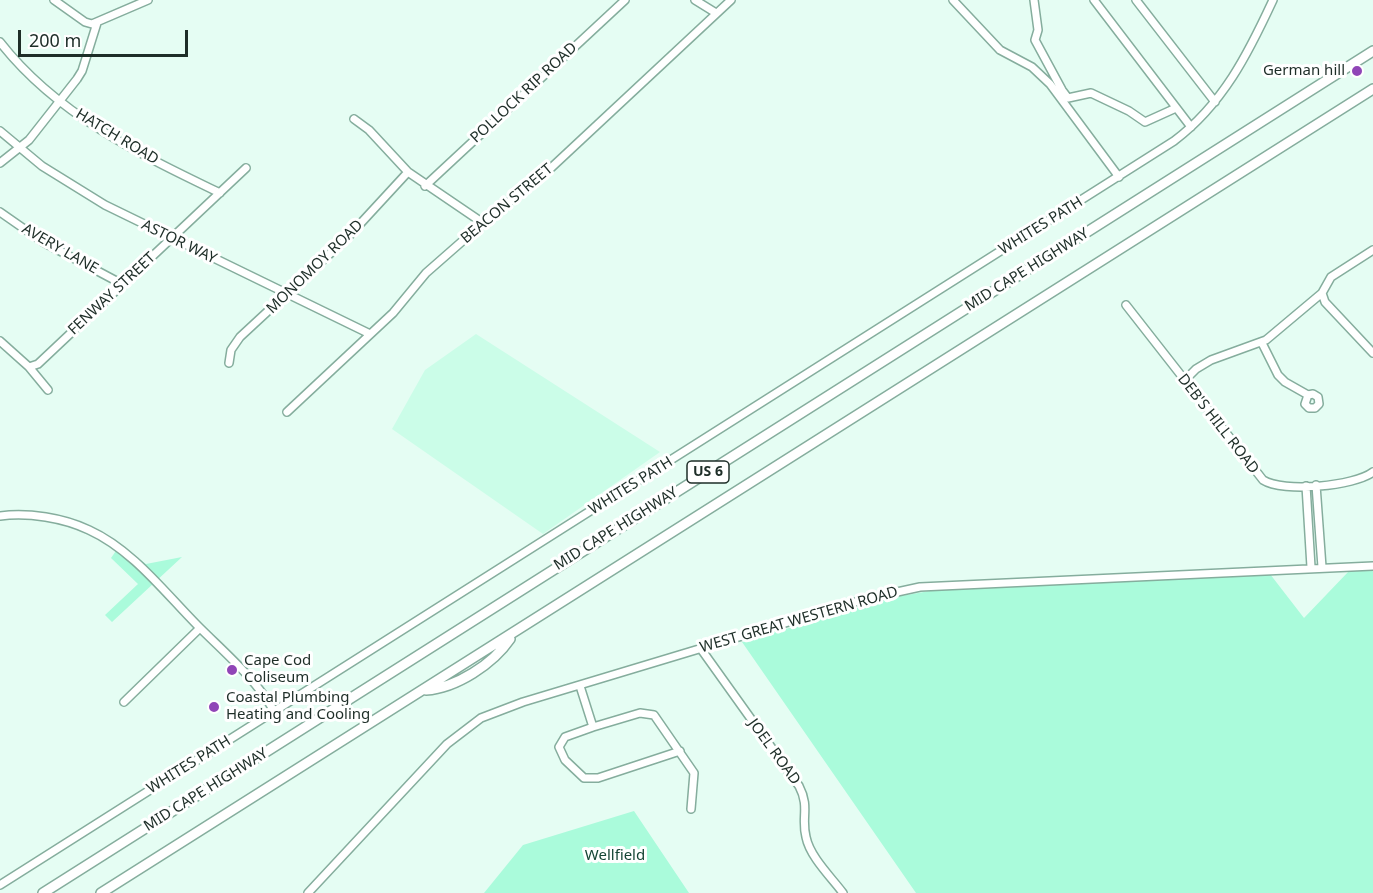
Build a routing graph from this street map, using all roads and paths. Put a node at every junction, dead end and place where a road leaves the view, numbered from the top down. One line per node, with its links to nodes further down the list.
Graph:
1 (54, 0): 12 (street)
2 (148, 0): 12 (street)
3 (625, 0): 27 (street, POLLOCK RIP ROAD)
4 (695, 0): 11 (street)
5 (731, 0): 11 (street, BEACON STREET)
6 (953, 0): 26 (street)
7 (1034, 0): 18 (street)
8 (1094, 0): 18 (street)
9 (1136, 0): 17 (street)
10 (1273, 0): 17 (street, WHITES PATH)
11 (716, 13): 30 (street, BEACON STREET)
12 (97, 23): 16 (street)
13 (0, 42): 16 (street, HATCH ROAD)
14 (1373, 51): 63 (highway, MID CAPE HIGHWAY / US 6)
15 (1373, 89): 64 (highway, MID CAPE HIGHWAY / US 6)
16 (60, 100): 22 (street); 28 (street, HATCH ROAD)
17 (1215, 102): 20 (street, WHITES PATH)
18 (1176, 108): 20 (street)
19 (354, 119): 25 (street)
20 (1191, 127): 26 (street, WHITES PATH)
21 (0, 132): 22 (street, ASTOR WAY)
22 (20, 148): 23 (street); 31 (street, ASTOR WAY)
23 (0, 163)
24 (246, 168): 28 (street, FENWAY STREET)
25 (408, 172): 27 (street); 35 (street, MONOMOY ROAD)
26 (1119, 177): 58 (street, WHITES PATH)
27 (424, 186): 30 (street)
28 (220, 193): 31 (street, FENWAY STREET)
29 (0, 212): 33 (street, AVERY LANE)
30 (483, 223): 37 (street, BEACON STREET)
31 (172, 239): 33 (street, FENWAY STREET); 35 (street, ASTOR WAY)
32 (1373, 250): 34 (street)
33 (122, 284): 42 (street, FENWAY STREET)
34 (1322, 293): 39 (street); 40 (street)
35 (287, 295): 37 (street, ASTOR WAY); 41 (street, MONOMOY ROAD)
36 (1126, 305): 43 (street, DEB'S HILL ROAD)
37 (370, 334): 46 (street, BEACON STREET)
38 (0, 341): 42 (street)
39 (1262, 343): 43 (street); 45 (street)
40 (1373, 353)
41 (229, 363)
42 (29, 367): 44 (street)
43 (1185, 381): 49 (street, DEB'S HILL ROAD)
44 (48, 390)
45 (1308, 395)
46 (287, 412)
47 (1373, 472): 48 (street, DEB'S HILL ROAD)
48 (1316, 485): 49 (street, DEB'S HILL ROAD); 53 (street)
49 (1306, 486): 52 (street)
50 (0, 516): 54 (street)
51 (1373, 566): 53 (street, WEST GREAT WESTERN ROAD)
52 (1311, 567): 53 (street, WEST GREAT WESTERN ROAD); 55 (street, WEST GREAT WESTERN ROAD)
53 (1322, 567)
54 (200, 628): 57 (street); 58 (street)
55 (701, 649): 56 (street, WEST GREAT WESTERN ROAD); 66 (street, JOEL ROAD)
56 (580, 686): 59 (street); 65 (street, WEST GREAT WESTERN ROAD)
57 (124, 702)
58 (274, 711): 62 (street, WHITES PATH)
59 (593, 727): 60 (street); 60 (street)
60 (680, 751): 61 (street)
61 (691, 809)
62 (0, 885)
63 (43, 893)
64 (101, 893)
65 (308, 893)
66 (843, 893)

